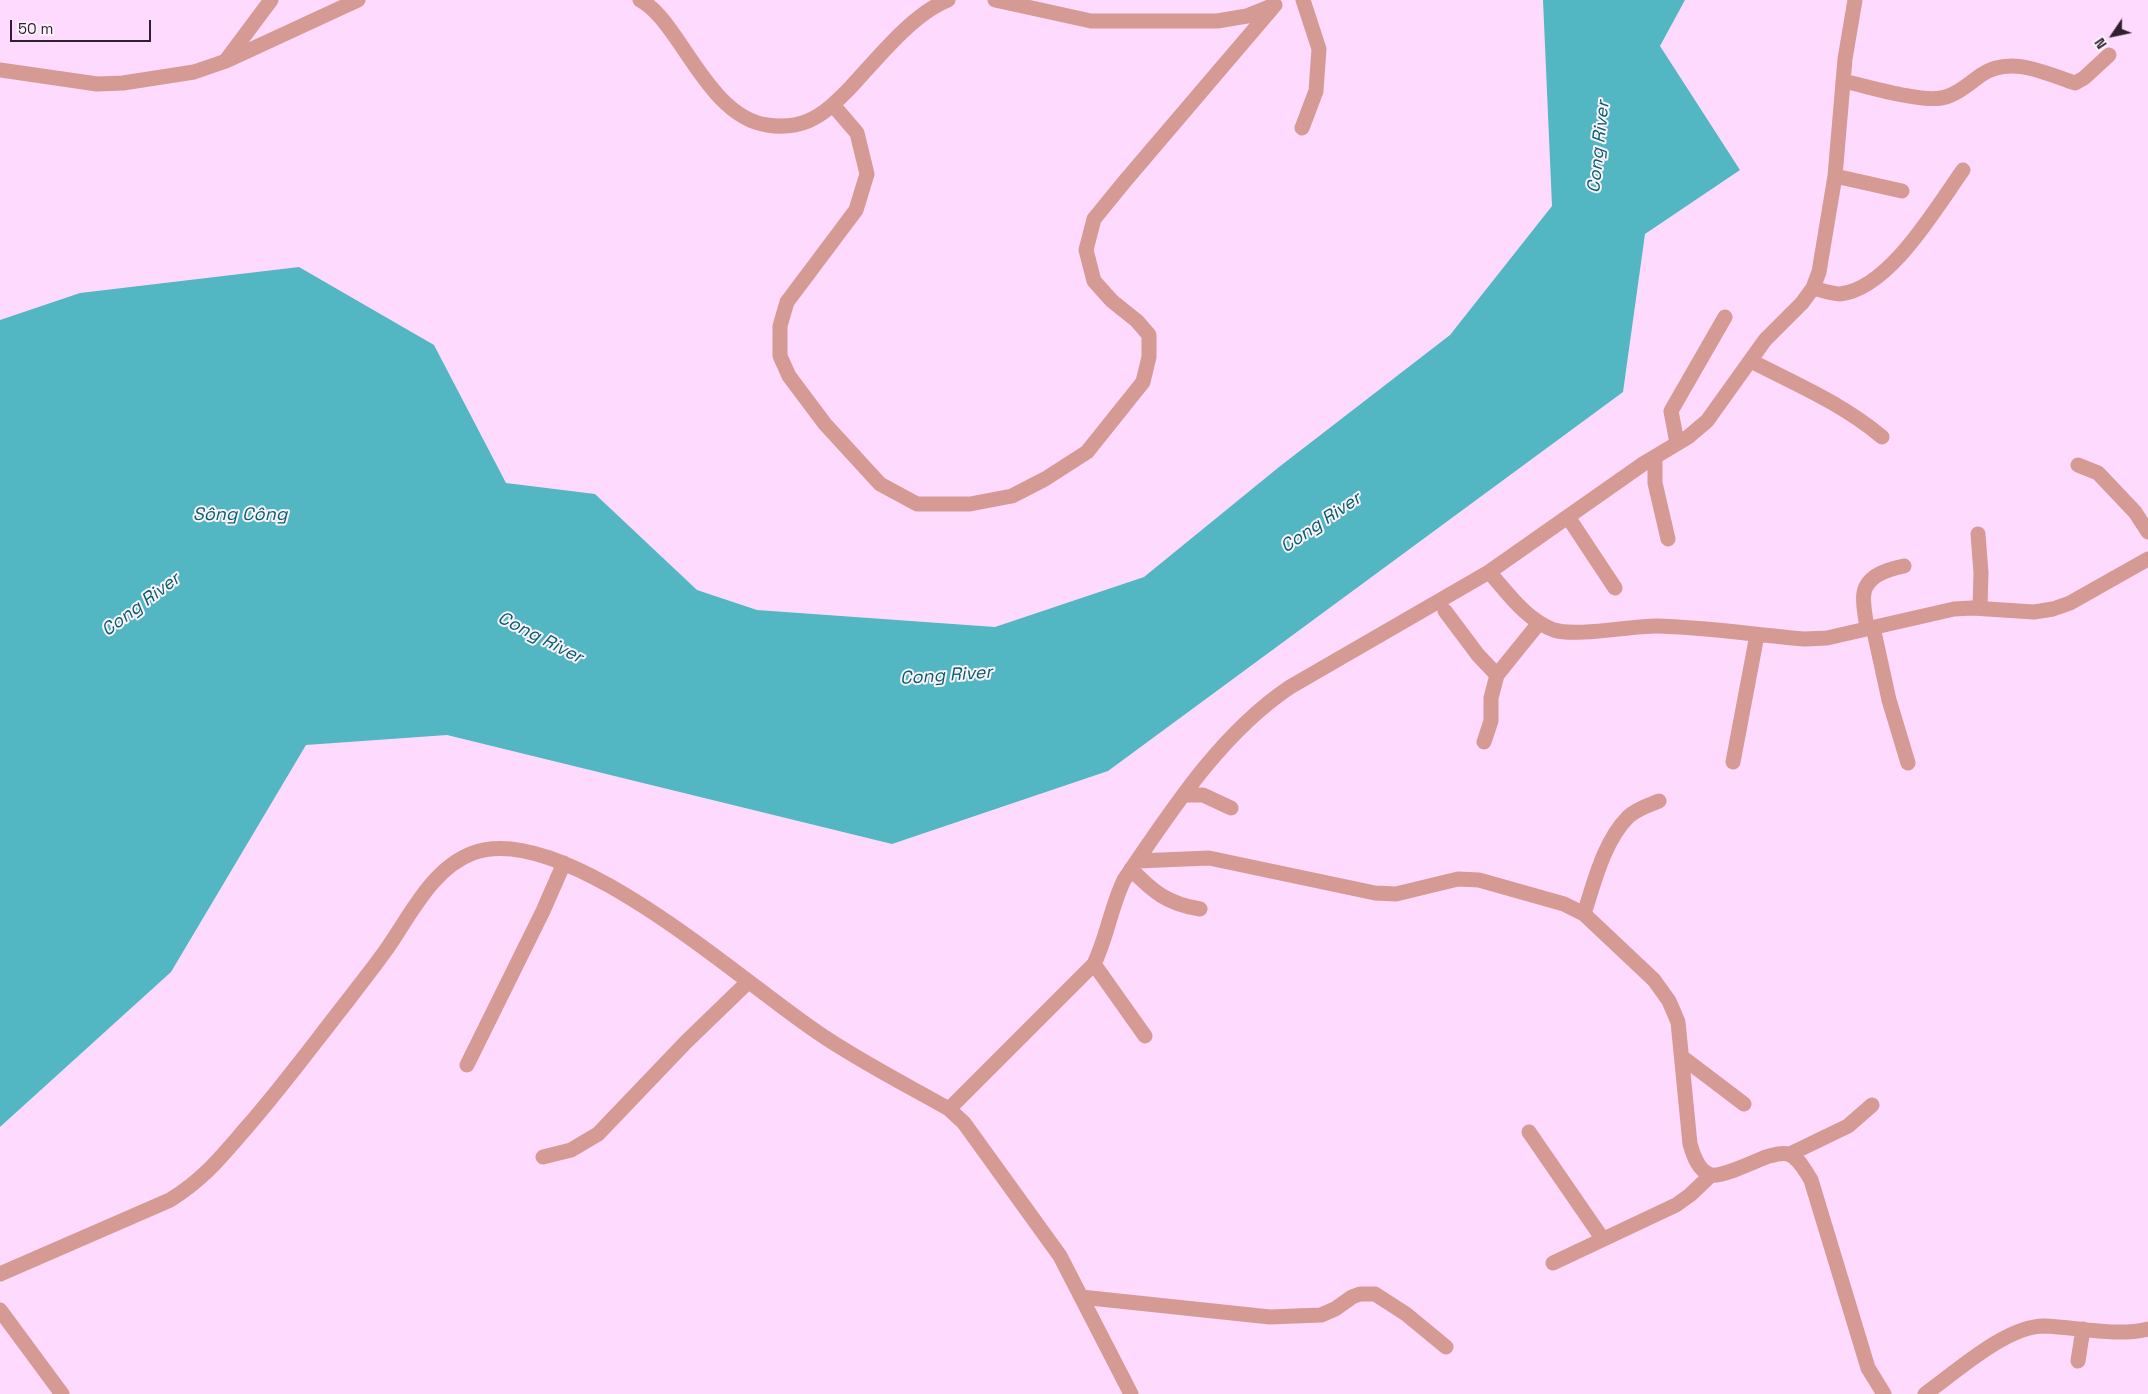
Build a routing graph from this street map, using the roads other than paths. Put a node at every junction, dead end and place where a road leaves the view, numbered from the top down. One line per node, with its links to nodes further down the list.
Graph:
1 (271, 0): 10 (street)
2 (358, 0): 10 (street)
3 (640, 0): 13 (street)
4 (995, 0): 8 (street)
5 (1303, 0): 14 (street)
6 (1856, 0): 12 (street)
7 (939, 2): 13 (street)
8 (1279, 2): 13 (street)
9 (2108, 55): 12 (street)
10 (226, 61): 11 (street)
11 (0, 70)
12 (1843, 81): 16 (street)
13 (837, 111)
14 (1302, 128)
15 (1963, 170): 18 (street)
16 (1835, 176): 17 (street); 18 (street)
17 (1902, 191)
18 (1813, 288): 20 (street)
19 (1725, 317): 22 (street)
20 (1751, 361): 21 (street); 22 (street)
21 (1882, 438)
22 (1677, 443): 23 (street)
23 (1656, 457): 25 (street); 28 (street)
24 (2078, 465): 26 (street)
25 (1568, 517): 31 (street); 32 (street)
26 (2148, 532)
27 (1978, 534): 33 (street)
28 (1668, 539)
29 (2147, 561): 33 (street)
30 (1904, 566): 36 (street)
31 (1489, 572): 35 (street); 42 (street)
32 (1615, 588)
33 (1980, 608): 36 (street)
34 (1445, 611): 38 (street)
35 (1538, 623): 37 (street); 38 (street)
36 (1870, 628): 37 (street); 41 (street)
37 (1758, 635): 40 (street)
38 (1497, 675): 39 (street)
39 (1484, 742)
40 (1733, 762)
41 (1908, 763)
42 (1183, 795): 44 (street); 46 (street)
43 (1659, 801): 48 (street)
44 (1231, 808)
45 (564, 863): 50 (street); 53 (street); 63 (street)
46 (1134, 865): 47 (street); 48 (street); 49 (street)
47 (1200, 909)
48 (1584, 914): 52 (street)
49 (1094, 964): 51 (street); 56 (street)
50 (748, 982): 56 (street); 59 (street)
51 (1145, 1036)
52 (1682, 1057): 54 (street); 60 (street)
53 (467, 1065)
54 (1744, 1104)
55 (1872, 1105): 58 (street)
56 (950, 1109): 64 (street)
57 (1529, 1132): 61 (street)
58 (1790, 1154): 60 (street); 72 (street)
59 (544, 1157)
60 (1711, 1175): 61 (street)
61 (1602, 1238): 62 (street)
62 (1553, 1263)
63 (0, 1274)
64 (1081, 1297): 68 (street); 71 (street)
65 (0, 1310): 70 (street)
66 (2083, 1329): 67 (street); 69 (street); 73 (street)
67 (2148, 1329)
68 (1446, 1347)
69 (2078, 1361)
70 (62, 1394)
71 (1131, 1394)
72 (1884, 1394)
73 (1925, 1394)

